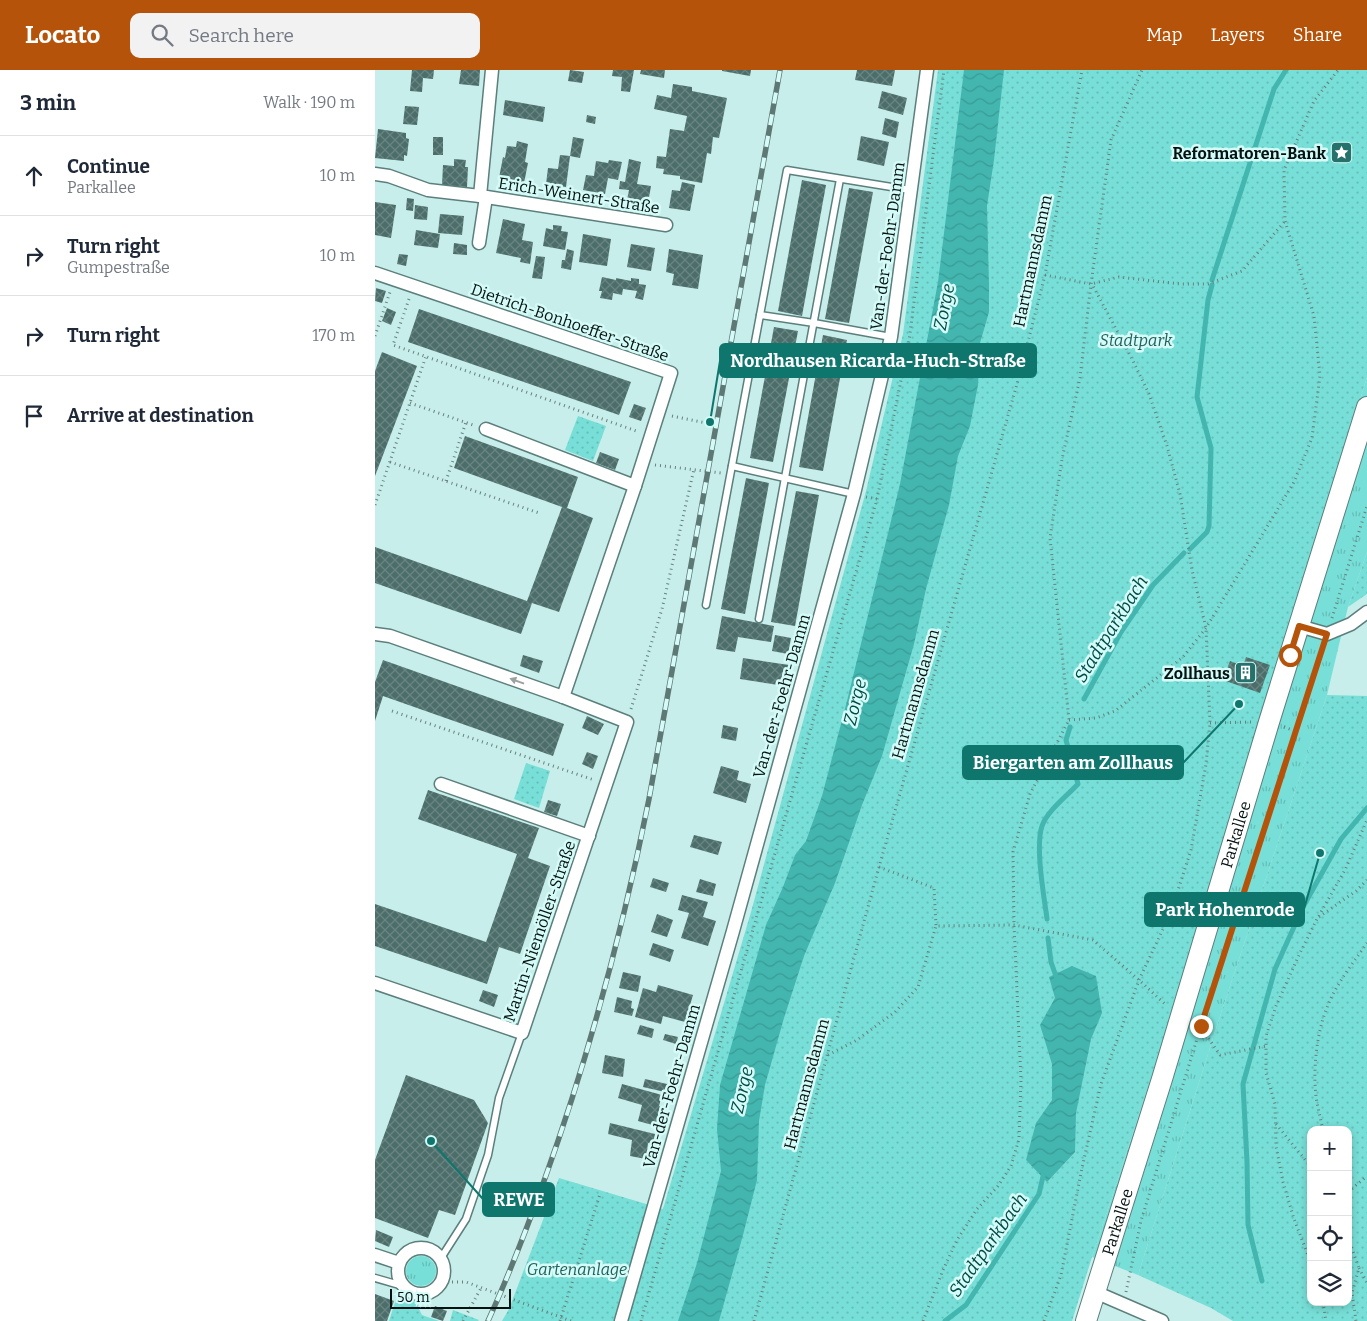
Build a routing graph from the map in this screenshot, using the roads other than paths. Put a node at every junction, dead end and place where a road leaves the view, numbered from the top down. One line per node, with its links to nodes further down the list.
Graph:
1 (492, 70): 6 (street, Erich-Weinert-Straße)
2 (927, 70): 5 (street, Van-der-Foehr-Damm)
3 (375, 174): 6 (street, Erich-Weinert-Straße)
4 (840, 179): 5 (lane); 10 (lane); 11 (lane)
5 (910, 190): 12 (street, Van-der-Foehr-Damm)
6 (483, 196): 7 (street, Erich-Weinert-Straße); 8 (street, Erich-Weinert-Straße)
7 (666, 224)
8 (479, 243)
9 (375, 274): 17 (street, Dietrich-Bonhoeffer-Straße)
10 (760, 315): 11 (lane); 15 (lane)
11 (814, 323): 12 (lane); 16 (lane)
12 (891, 337): 18 (street, Van-der-Foehr-Damm)
13 (1367, 407): 22 (main road, Parkallee)
14 (486, 429): 17 (street)
15 (732, 466): 16 (lane); 19 (lane)
16 (786, 478): 18 (lane); 21 (lane)
17 (635, 486): 24 (street, Dietrich-Bonhoeffer-Straße)
18 (854, 494): 35 (street, Van-der-Foehr-Damm)
19 (706, 605)
20 (1367, 612): 22 (street)
21 (759, 619)
22 (1299, 626): 34 (main road, Parkallee)
23 (375, 634): 24 (street, one-way to 23)
24 (563, 697): 26 (street, Martin-Niemöller-Straße)
25 (441, 784): 26 (street, Martin-Niemöller-Straße)
26 (589, 836): 28 (street, Martin-Niemöller-Straße)
27 (375, 984): 28 (street, Martin-Niemöller-Straße)
28 (522, 1034): 30 (lane)
29 (375, 1255): 31 (street)
30 (441, 1258): 31 (street); 33 (street)
31 (399, 1263): 33 (street)
32 (375, 1278): 33 (lane)
33 (403, 1286)
34 (1095, 1292): 36 (main road, Parkallee); 37 (street)
35 (621, 1321)
36 (1086, 1321)
37 (1162, 1321)

